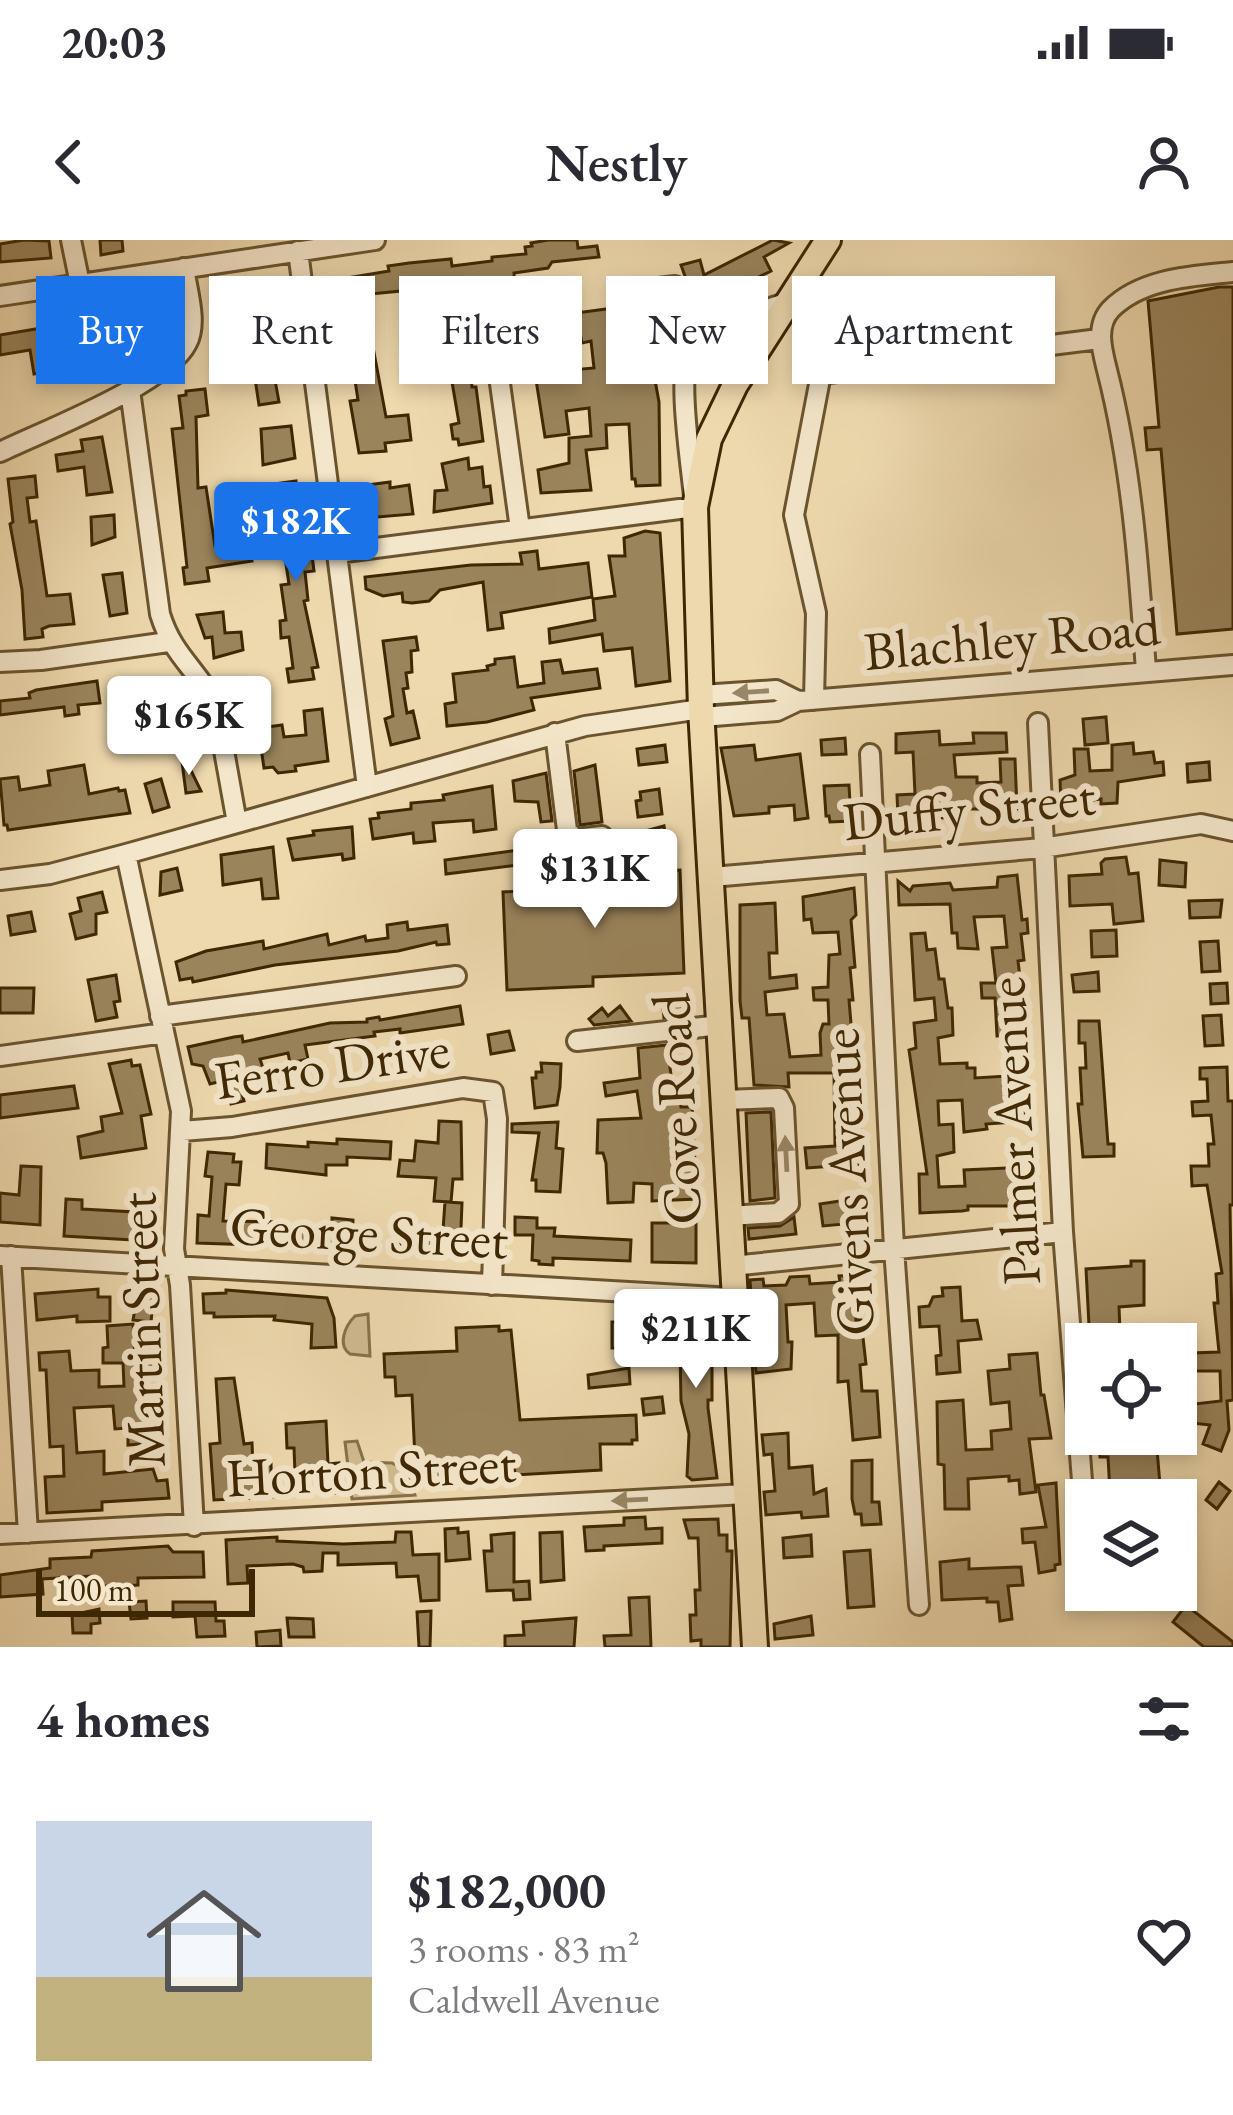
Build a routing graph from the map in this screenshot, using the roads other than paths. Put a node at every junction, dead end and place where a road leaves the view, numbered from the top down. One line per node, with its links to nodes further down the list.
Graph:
1 (71, 240): 7 (street)
2 (375, 240): 4 (street)
3 (828, 240): 11 (main road, Cove Road)
4 (298, 251): 5 (street); 20 (street)
5 (184, 268): 8 (street); 16 (street)
6 (1233, 272): 13 (street)
7 (78, 276)
8 (132, 276)
9 (36, 291): 10 (street)
10 (0, 296)
11 (788, 302): 12 (street); 18 (main road, Cove Road)
12 (768, 310)
13 (1099, 339): 24 (street); 25 (street)
14 (500, 384): 19 (street)
15 (686, 384): 18 (street)
16 (130, 390): 17 (street); 21 (street)
17 (0, 452)
18 (695, 507): 19 (street); 26 (main road, Cove Road)
19 (520, 529): 20 (street)
20 (337, 553): 30 (street)
21 (168, 642): 22 (street); 31 (street)
22 (0, 662)
23 (1233, 664): 24 (street, Blachley Road)
24 (1146, 671): 25 (street, Blachley Road)
25 (806, 700): 26 (street, Blachley Road)
26 (701, 707): 28 (street, Blachley Road); 37 (main road, Cove Road)
27 (1037, 724): 34 (street, Palmer Avenue)
28 (556, 734): 30 (street, Blachley Road); 33 (street)
29 (870, 754): 36 (street, Givens Avenue)
30 (367, 787): 31 (street, Blachley Road)
31 (237, 823): 35 (street, Blachley Road)
32 (1233, 831): 34 (street, Duffy Street)
33 (602, 836)
34 (1042, 848): 36 (street, Duffy Street); 47 (street, Palmer Avenue)
35 (126, 854): 38 (street, Blachley Road); 40 (street, Martin Street)
36 (876, 865): 37 (street, Duffy Street); 48 (street, Givens Avenue)
37 (712, 878): 41 (main road, Cove Road)
38 (0, 880)
39 (456, 976): 40 (street)
40 (162, 1024): 43 (street); 45 (street, Martin Street)
41 (720, 1025): 42 (street); 44 (main road, Cove Road)
42 (577, 1041)
43 (0, 1056)
44 (724, 1100): 46 (main road, Cove Road); 46 (street, one-way to 44)
45 (182, 1130): 50 (street, Martin Street); 52 (street, Ferro Drive)
46 (729, 1216): 51 (main road, Cove Road)
47 (1064, 1232): 48 (street); 54 (street, Palmer Avenue)
48 (894, 1248): 51 (street); 59 (street, Givens Avenue)
49 (6, 1256): 50 (street, George Street); 57 (street)
50 (175, 1266): 52 (street, George Street); 56 (street, Martin Street)
51 (732, 1266): 53 (main road, Cove Road)
52 (492, 1285): 53 (street, George Street)
53 (733, 1298): 55 (main road, Cove Road)
54 (1082, 1479)
55 (746, 1494): 56 (street, Horton Street, one-way to 56); 60 (main road, Cove Road)
56 (194, 1526): 57 (street, Horton Street)
57 (28, 1533): 58 (street, Horton Street)
58 (0, 1534)
59 (919, 1605)
60 (755, 1647)

